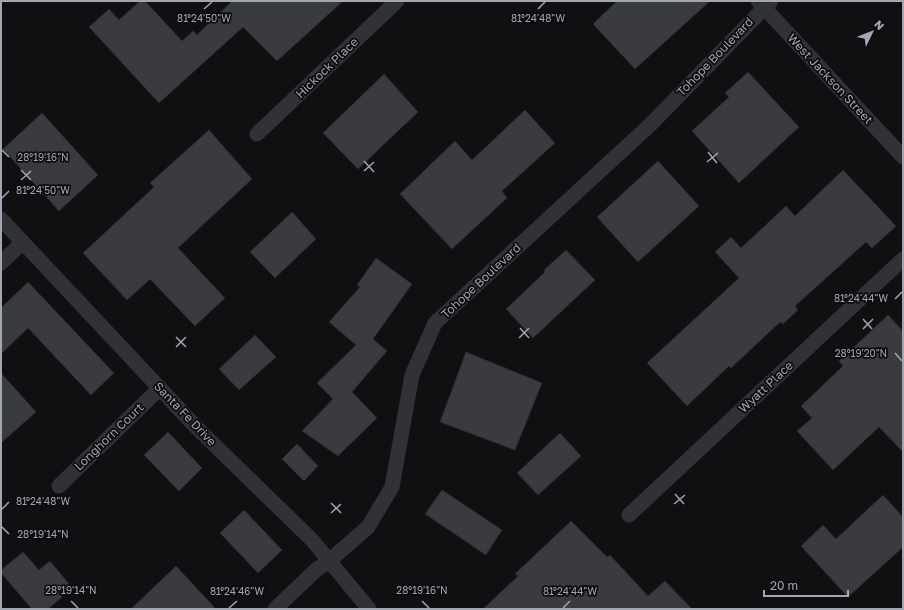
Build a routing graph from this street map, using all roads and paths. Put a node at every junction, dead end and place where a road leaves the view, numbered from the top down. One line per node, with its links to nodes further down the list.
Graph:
1 (397, 1): 3 (lane, Hickock Place)
2 (764, 3): 4 (lane, West Jackson Street); 12 (lane, Tohope Boulevard)
3 (257, 134)
4 (903, 157)
5 (1, 219): 6 (lane, Santa Fe Drive)
6 (23, 242): 8 (lane); 9 (lane, Santa Fe Drive)
7 (903, 259): 11 (lane, Wyatt Place)
8 (1, 264)
9 (160, 388): 10 (lane, Longhorn Court); 12 (lane, Santa Fe Drive)
10 (59, 486)
11 (629, 515)
12 (329, 561): 13 (lane, Tohope Boulevard); 14 (lane, Santa Fe Drive)
13 (275, 609)
14 (369, 609)

